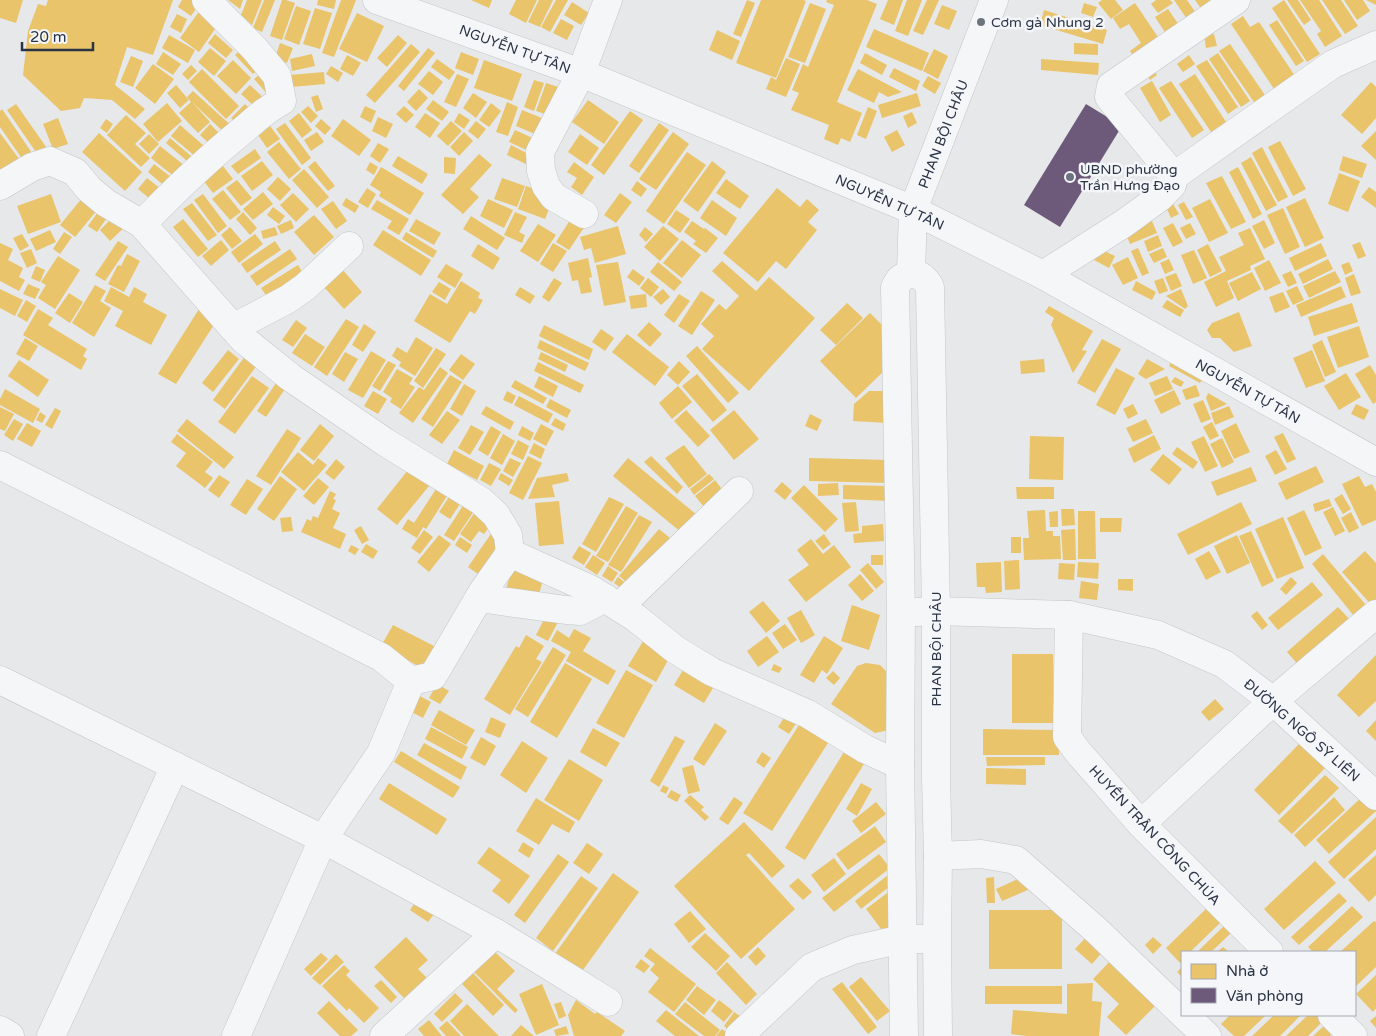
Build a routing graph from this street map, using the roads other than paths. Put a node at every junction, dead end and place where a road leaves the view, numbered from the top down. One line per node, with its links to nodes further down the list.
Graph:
1 (206, 0): 12 (street)
2 (377, 0): 7 (street, NGUYỄN TỰ TÂN)
3 (608, 0): 7 (street)
4 (994, 0): 10 (street, PHAN BỘI CHÂU)
5 (1236, 0): 8 (street)
6 (1376, 45): 8 (street)
7 (581, 73): 10 (street, NGUYỄN TỰ TÂN); 11 (street)
8 (1174, 176): 15 (street)
9 (0, 186): 12 (street)
10 (913, 210): 14 (street, PHAN BỘI CHÂU); 15 (street, NGUYỄN TỰ TÂN)
11 (584, 214)
12 (142, 224): 16 (street)
13 (349, 246): 16 (street)
14 (911, 272): 23 (street, PHAN BỘI CHÂU); 24 (street)
15 (1043, 275): 17 (street, NGUYỄN TỰ TÂN)
16 (234, 328): 20 (street)
17 (1376, 462)
18 (0, 465): 28 (street)
19 (739, 492): 22 (street)
20 (510, 553): 21 (street); 22 (street)
21 (480, 598): 22 (street); 28 (street)
22 (612, 603): 30 (street)
23 (936, 611): 24 (street, ĐƯỜNG NGÔ SỸ LIÊN); 26 (street, ĐƯỜNG NGÔ SỸ LIÊN); 35 (street, PHAN BỘI CHÂU)
24 (901, 613): 30 (street)
25 (1376, 614): 29 (street)
26 (1069, 615): 29 (street, ĐƯỜNG NGÔ SỸ LIÊN); 33 (street, HUYỀN TRÂN CÔNG CHÚA)
27 (0, 680): 31 (street)
28 (411, 681): 34 (street)
29 (1272, 701): 32 (street, ĐƯỜNG NGÔ SỸ LIÊN); 33 (street)
30 (900, 765): 37 (street)
31 (175, 766): 34 (street); 46 (street)
32 (1376, 796)
33 (1141, 824): 39 (street, HUYỀN TRÂN CÔNG CHÚA)
34 (323, 839): 36 (street); 47 (street)
35 (938, 856): 38 (street, PHAN BỘI CHÂU); 41 (street)
36 (496, 933): 40 (street); 48 (street)
37 (903, 939): 38 (street); 49 (street); 50 (street)
38 (937, 939): 51 (street, PHAN BỘI CHÂU)
39 (1268, 951)
40 (608, 1002)
41 (1181, 1012)
42 (1185, 1016): 52 (street)
43 (1333, 1016): 53 (street)
44 (0, 1030): 45 (street)
45 (10, 1036)
46 (51, 1036)
47 (236, 1036)
48 (384, 1036)
49 (739, 1036)
50 (904, 1036)
51 (938, 1036)
52 (1207, 1036)
53 (1353, 1036)

